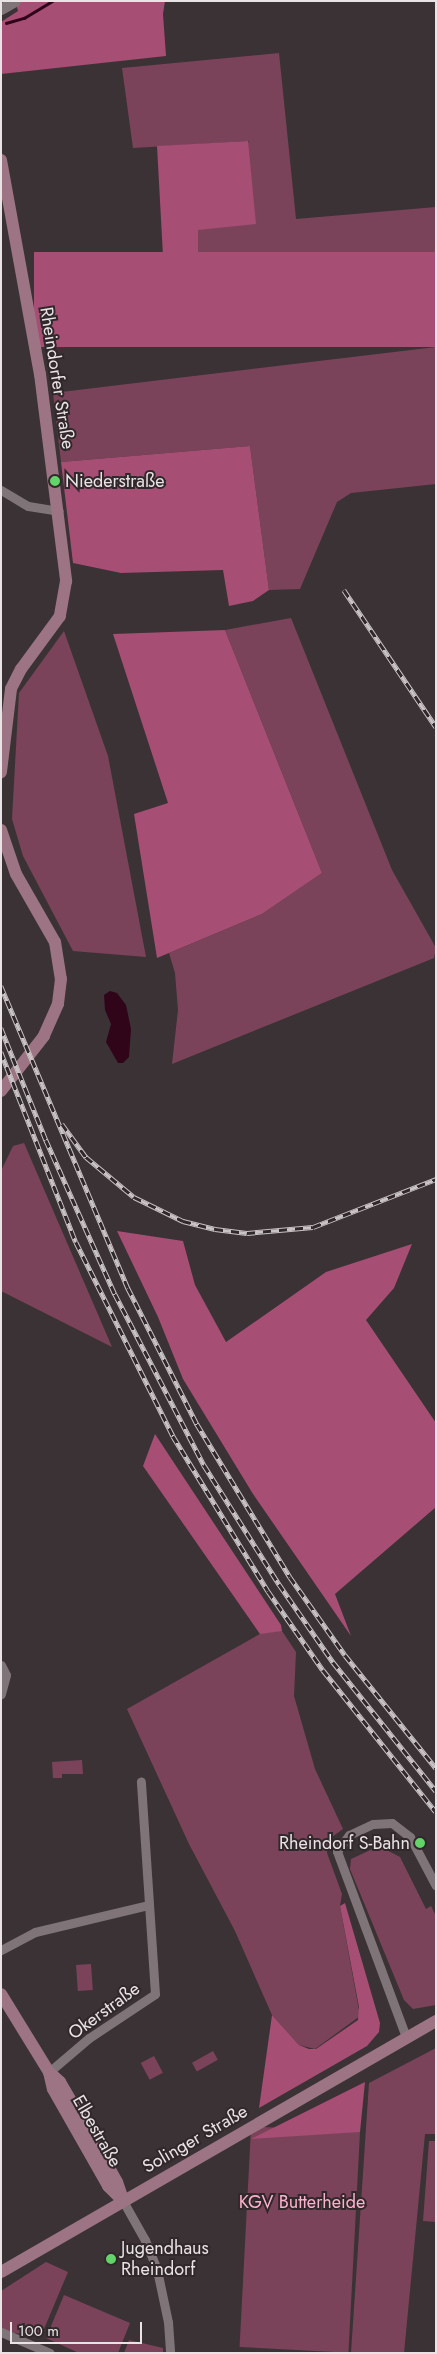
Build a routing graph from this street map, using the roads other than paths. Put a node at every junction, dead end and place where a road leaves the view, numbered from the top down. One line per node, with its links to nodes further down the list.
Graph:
1 (15, 1): 2 (street)
2 (1, 9)
3 (1, 160): 5 (main road, Rheindorfer Straße)
4 (1, 490): 5 (street)
5 (58, 511): 6 (main road, Rheindorfer Straße)
6 (1, 772)
7 (1, 830): 8 (main road)
8 (1, 1091)
9 (1, 1665): 10 (street)
10 (1, 1694)
11 (141, 1781): 13 (street, Okerstraße)
12 (435, 1885): 17 (street)
13 (148, 1905): 14 (street); 18 (street, Okerstraße)
14 (1, 1950)
15 (1, 1994): 18 (main road, Elbestraße)
16 (436, 2021): 17 (main road, Solinger Straße)
17 (406, 2037): 19 (main road, Solinger Straße)
18 (49, 2072): 19 (main road, Elbestraße)
19 (123, 2201): 20 (main road, Solinger Straße); 24 (street)
20 (1, 2272)
21 (1, 2332): 22 (street)
22 (34, 2349): 23 (street)
23 (50, 2353)
24 (170, 2353)

